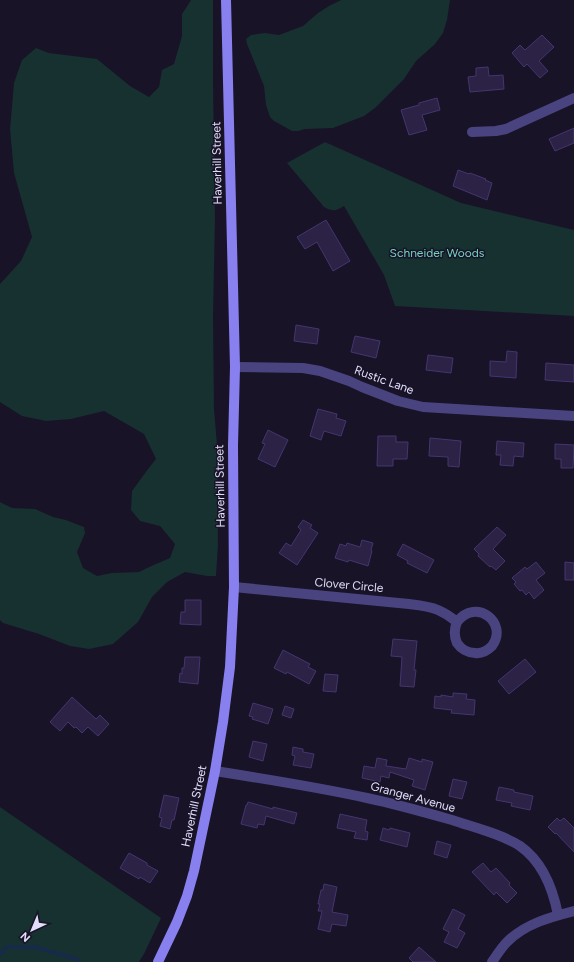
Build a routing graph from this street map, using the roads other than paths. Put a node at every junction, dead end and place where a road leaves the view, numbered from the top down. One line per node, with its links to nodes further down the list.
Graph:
1 (226, 0): 4 (street, Haverhill Street)
2 (574, 98): 3 (street)
3 (472, 132)
4 (235, 367): 5 (street, Rustic Lane); 6 (street, Haverhill Street)
5 (574, 416)
6 (234, 587): 7 (street, Clover Circle); 8 (street, Haverhill Street)
7 (457, 622): 7 (street)
8 (215, 771): 10 (street, Granger Avenue); 11 (street, Haverhill Street)
9 (574, 911): 10 (street)
10 (558, 915): 12 (street)
11 (158, 962)
12 (492, 962)

